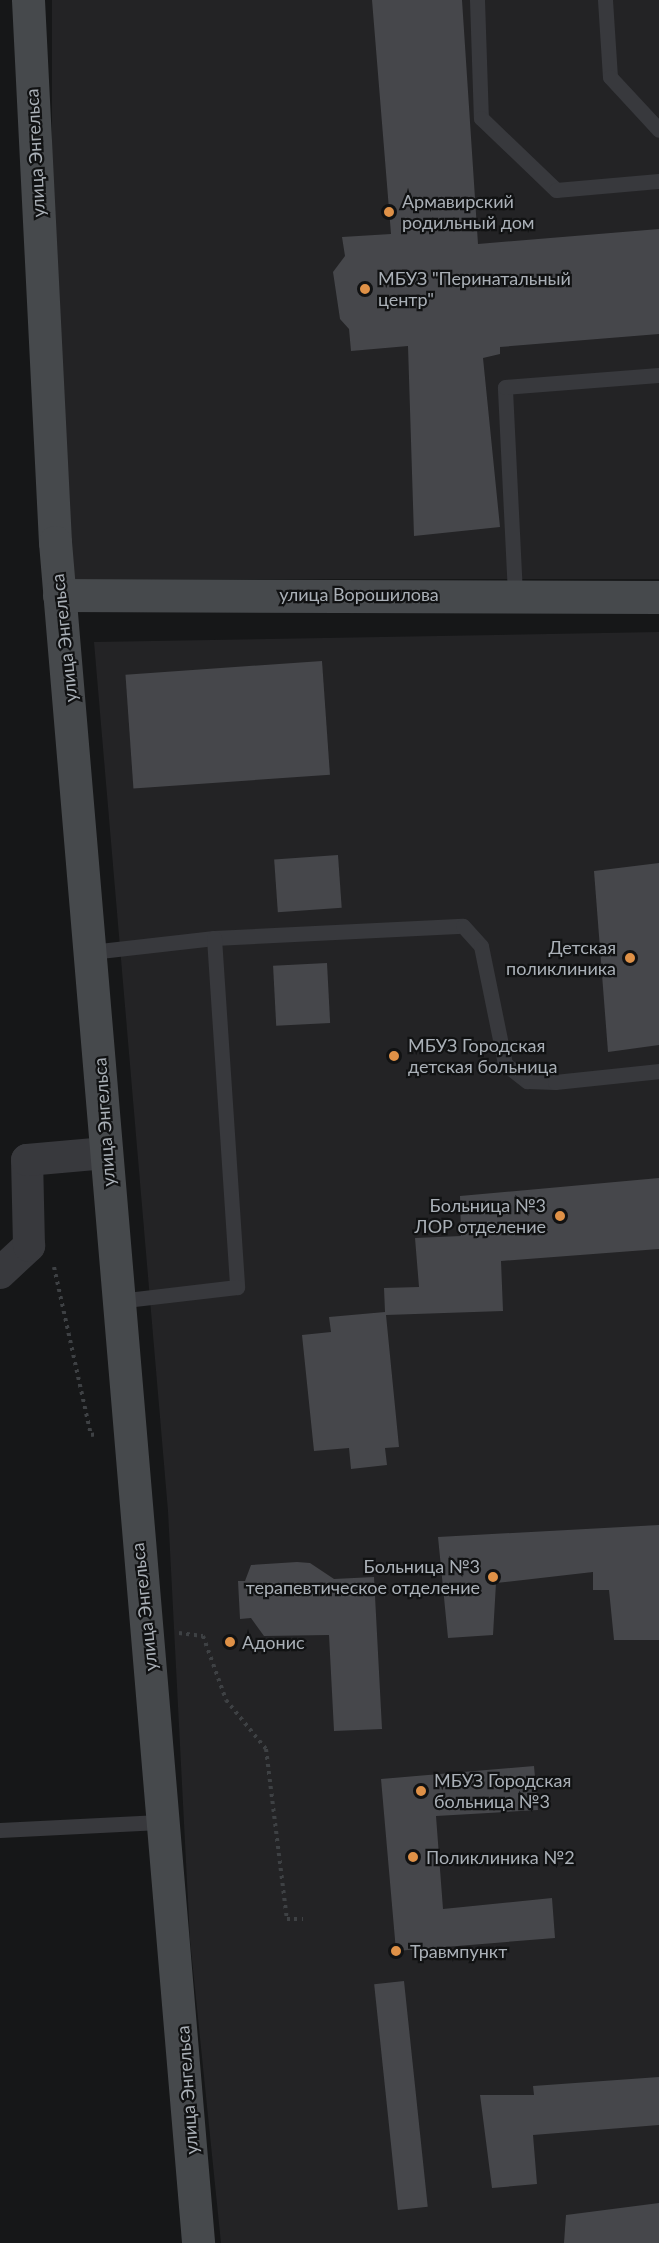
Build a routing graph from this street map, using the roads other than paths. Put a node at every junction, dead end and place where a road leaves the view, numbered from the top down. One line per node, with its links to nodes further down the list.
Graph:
1 (28, 0): 8 (main road, улица Энгельса)
2 (477, 0): 5 (lane)
3 (605, 0): 4 (lane)
4 (659, 130)
5 (659, 182)
6 (659, 375): 7 (lane)
7 (515, 594): 8 (main road, улица Ворошилова); 9 (main road, улица Ворошилова)
8 (59, 595): 11 (main road, улица Энгельса)
9 (659, 597)
10 (214, 938): 11 (lane); 12 (lane); 15 (lane)
11 (91, 952): 13 (main road, улица Энгельса)
12 (659, 1071)
13 (106, 1154): 14 (street); 15 (main road, улица Энгельса)
14 (0, 1273)
15 (117, 1301): 16 (main road, улица Энгельса)
16 (160, 1822): 17 (lane); 18 (main road, улица Энгельса)
17 (0, 1830)
18 (198, 2243)

